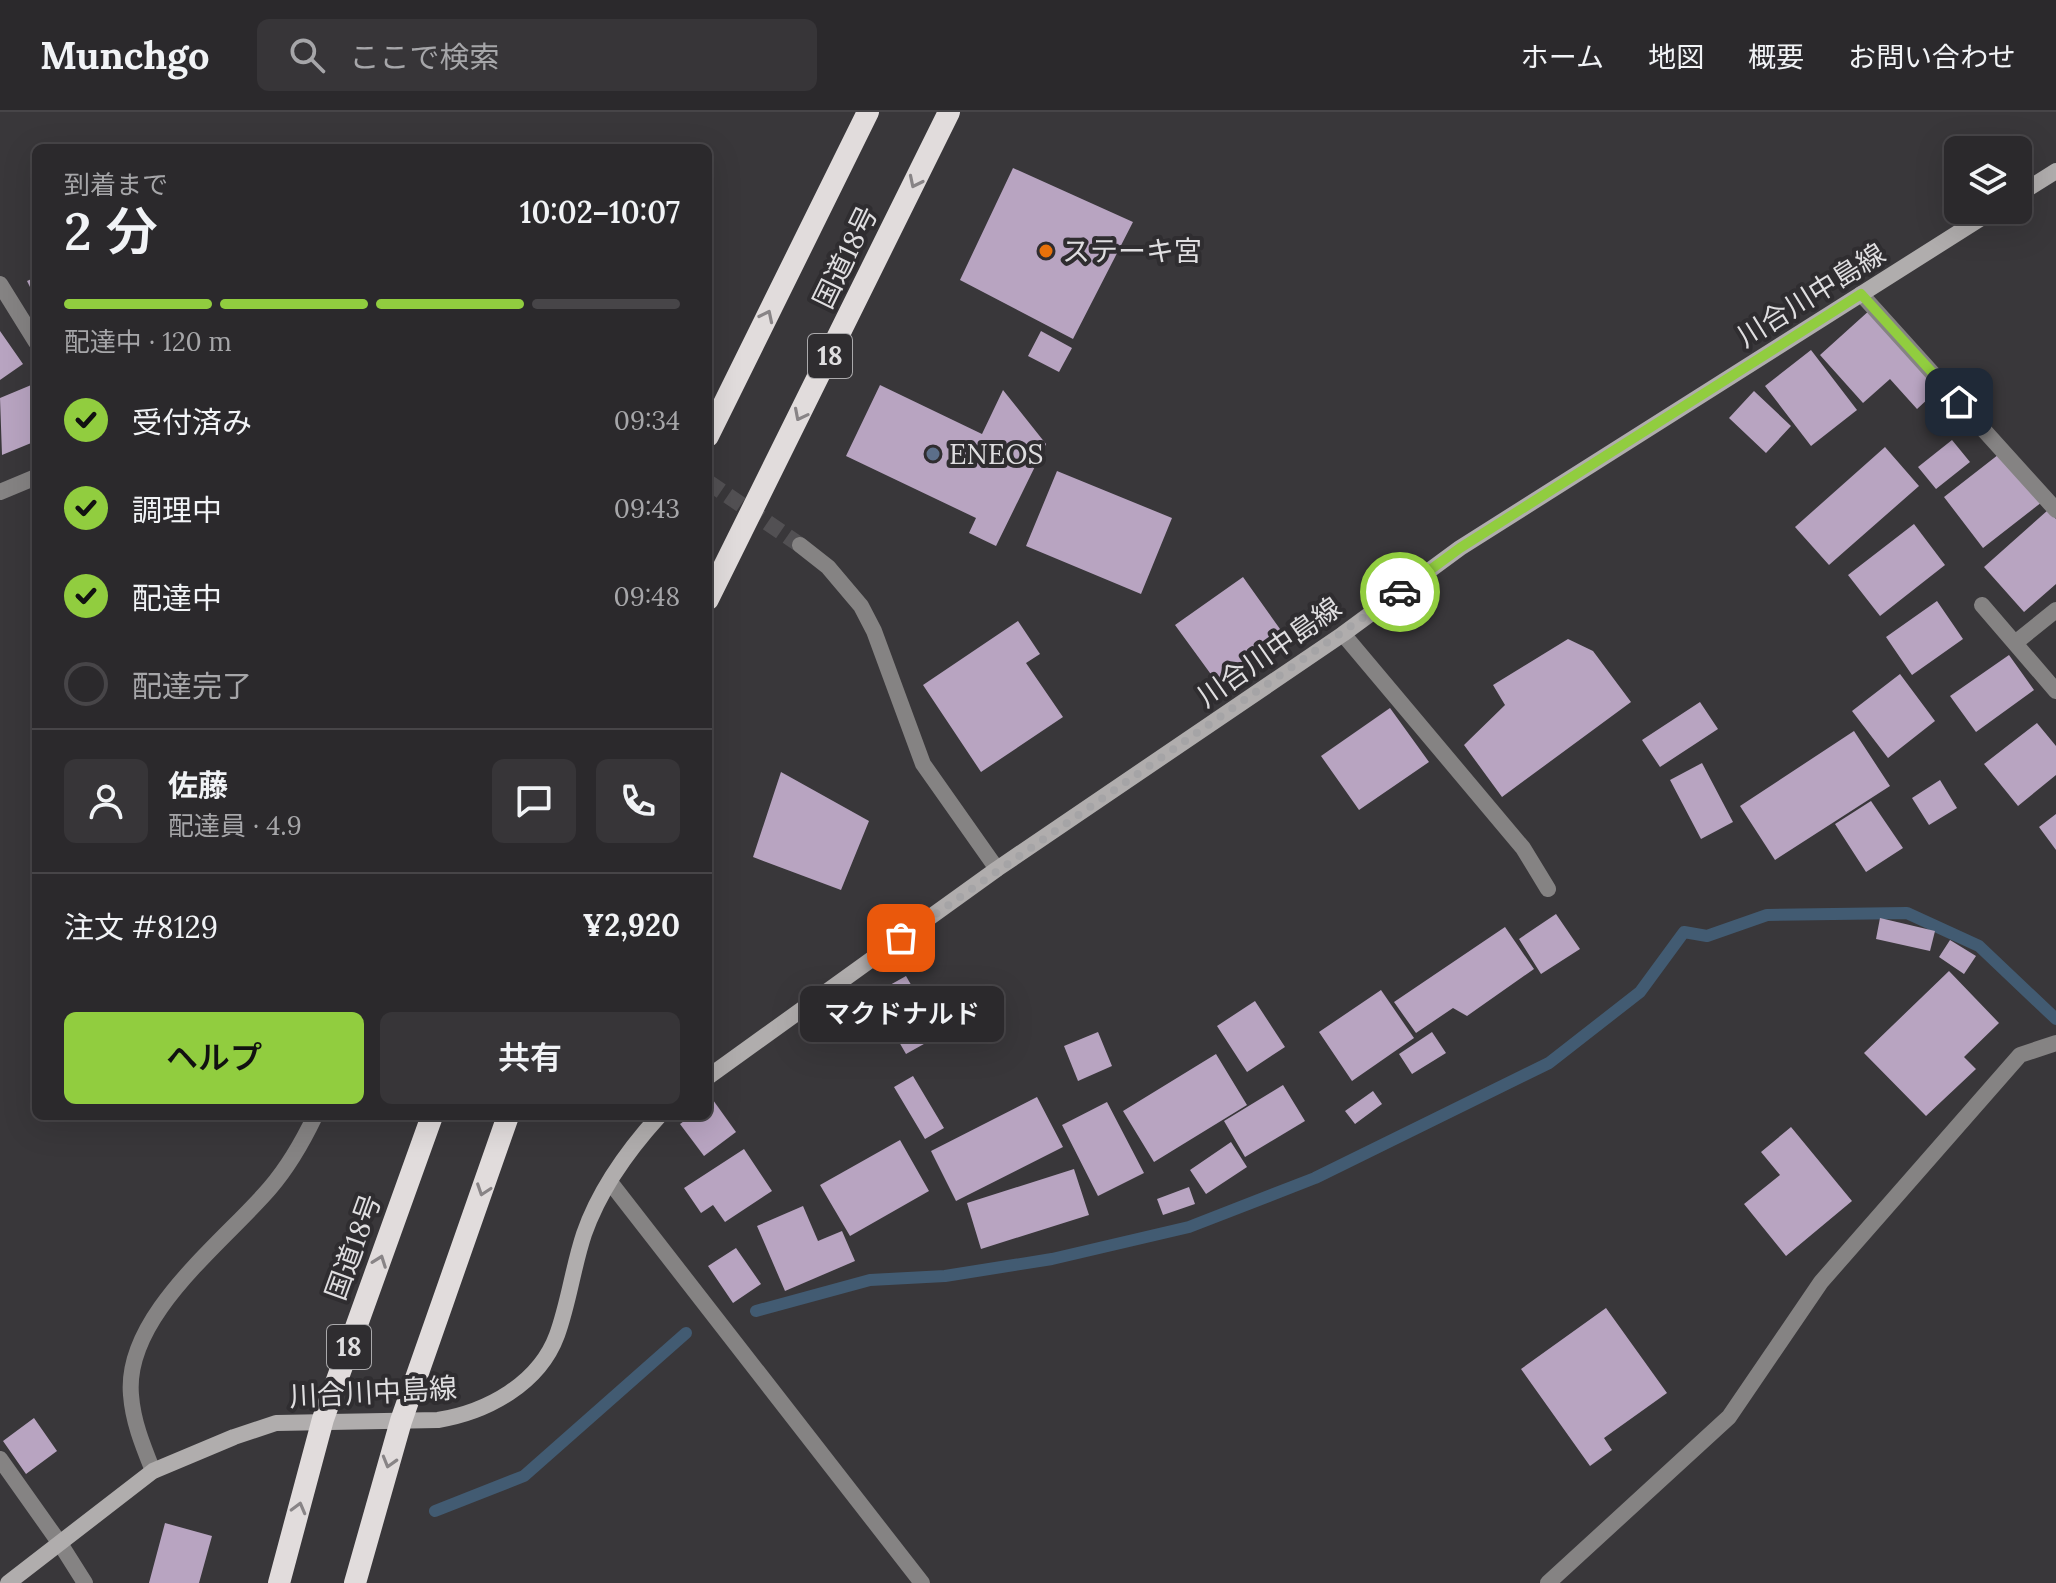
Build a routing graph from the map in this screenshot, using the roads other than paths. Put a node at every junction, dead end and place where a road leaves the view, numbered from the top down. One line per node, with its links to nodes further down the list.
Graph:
1 (868, 112): 9 (highway, 国道18号, one-way to 1)
2 (949, 112): 14 (highway, 国道18号 / 18, one-way to 14)
3 (2056, 171): 4 (main road)
4 (2032, 186)
5 (1972, 224): 7 (main road, 川合川中島線)
6 (0, 284): 8 (street)
7 (1861, 294): 12 (street); 17 (main road, 川合川中島線)
8 (32, 336)
9 (712, 428)
10 (32, 479): 11 (street)
11 (0, 492)
12 (2056, 510)
13 (800, 545): 20 (street)
14 (712, 591)
15 (1982, 605): 18 (street)
16 (2056, 610): 18 (street)
17 (1343, 634): 20 (main road, 川合川中島線); 21 (street)
18 (2015, 643): 19 (street)
19 (2056, 691)
20 (997, 869): 23 (main road, 川合川中島線)
21 (1548, 889)
22 (2056, 1043): 39 (street)
23 (712, 1074)
24 (313, 1120): 32 (street)
25 (431, 1120): 29 (highway, 国道18号 / 18, one-way to 25)
26 (507, 1120): 30 (highway, one-way to 30)
27 (655, 1120): 28 (main road, 川合川中島線)
28 (610, 1182): 30 (main road, 川合川中島線); 38 (street)
29 (323, 1419): 30 (main road, 川合川中島線); 32 (main road, 川合川中島線); 36 (highway, 国道18号 / 18, one-way to 29)
30 (401, 1421): 37 (highway, one-way to 37)
31 (0, 1459): 33 (street)
32 (153, 1471): 33 (main road, 川合川中島線)
33 (61, 1545): 34 (main road, 川合川中島線); 35 (street)
34 (8, 1583)
35 (85, 1583)
36 (279, 1583)
37 (355, 1583)
38 (922, 1583)
39 (1548, 1583)

